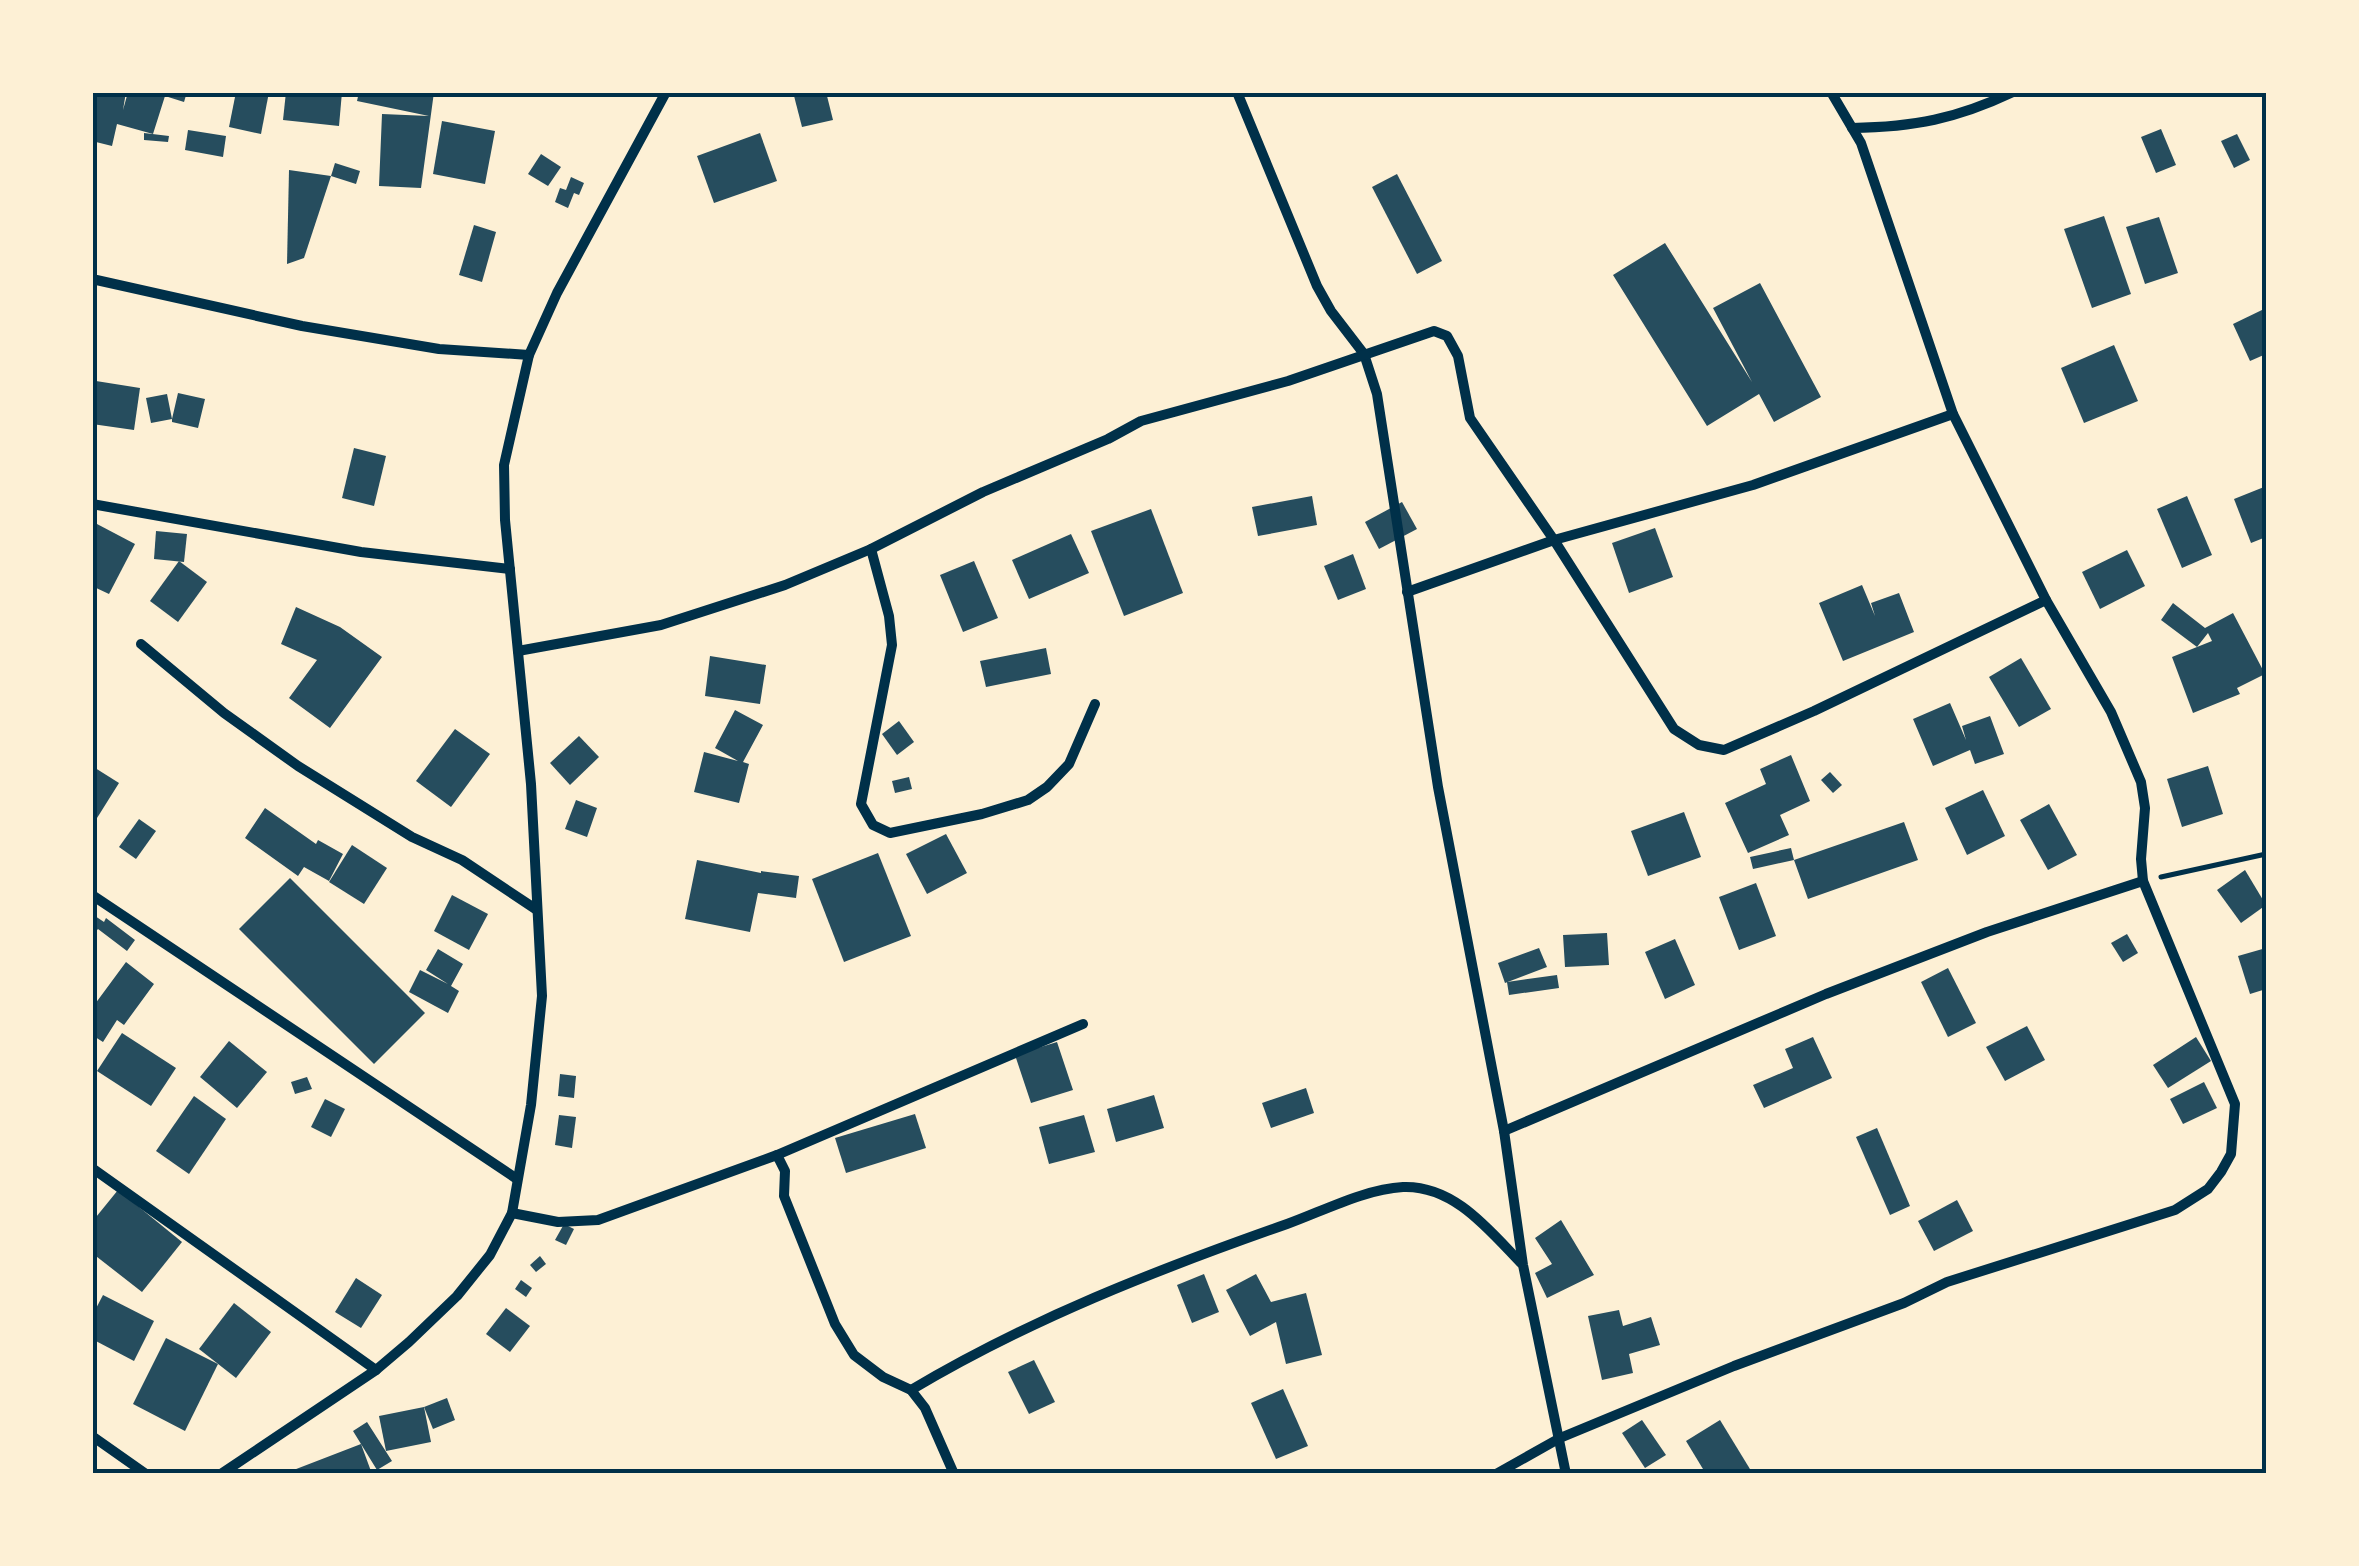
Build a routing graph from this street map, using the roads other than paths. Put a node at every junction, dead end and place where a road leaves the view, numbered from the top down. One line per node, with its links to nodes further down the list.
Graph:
1 (666, 92): 7 (street)
2 (1238, 92): 8 (street)
3 (1832, 92): 5 (street)
4 (2013, 92): 5 (street)
5 (1852, 128): 9 (street)
6 (92, 280): 7 (street)
7 (528, 354): 13 (street)
8 (1364, 354): 11 (street); 12 (street); 14 (street)
9 (1953, 414): 11 (street); 15 (street)
10 (92, 504): 13 (street)
11 (1554, 540): 14 (street); 15 (street)
12 (872, 549): 17 (street); 18 (street)
13 (510, 569): 17 (street)
14 (1406, 592): 23 (street)
15 (2046, 600): 19 (street)
16 (141, 644): 21 (street)
17 (518, 651): 21 (street)
18 (1096, 704)
19 (2143, 881): 23 (street); 32 (street)
20 (92, 895): 26 (street)
21 (537, 910): 26 (street)
22 (1082, 1024): 24 (street)
23 (1504, 1131): 28 (street)
24 (777, 1155): 27 (street); 30 (street)
25 (92, 1168): 29 (street)
26 (517, 1180): 27 (street)
27 (512, 1213): 29 (street)
28 (1523, 1264): 30 (street); 32 (street)
29 (376, 1370): 34 (street)
30 (911, 1390): 35 (street)
31 (92, 1436): 33 (street)
32 (1560, 1438): 36 (street); 37 (street)
33 (146, 1474)
34 (221, 1474)
35 (954, 1474)
36 (1496, 1474)
37 (1566, 1474)

